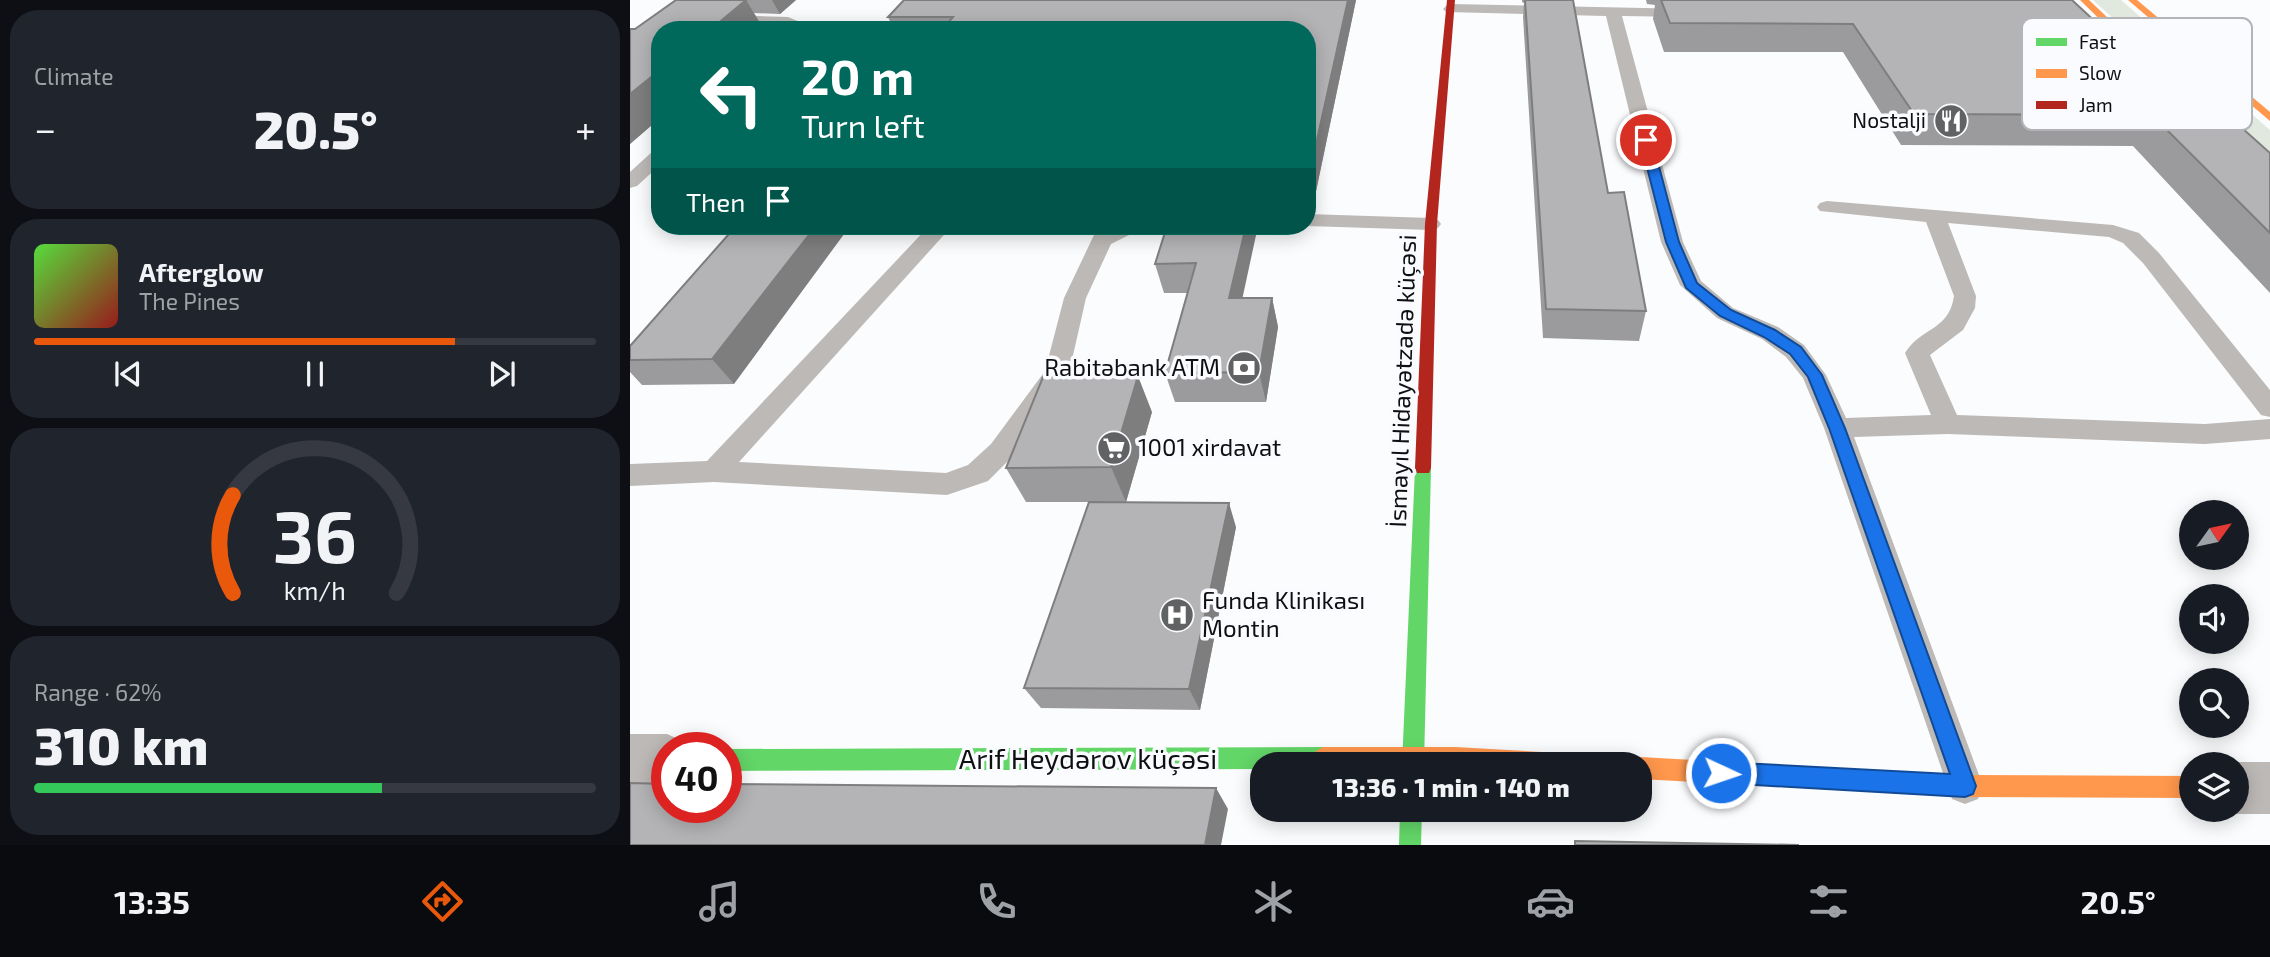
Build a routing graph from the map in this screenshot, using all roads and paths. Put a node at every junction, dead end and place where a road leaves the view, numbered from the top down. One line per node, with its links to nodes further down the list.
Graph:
1 (2084, 0): 7 (street)
2 (2132, 0): 8 (street)
3 (1451, 4): 5 (lane); 18 (street, İsmayıl Hidayətzadə küçəsi)
4 (1645, 6): 5 (lane); 6 (lane)
5 (1613, 12): 23 (lane)
6 (1702, 13)
7 (2102, 18)
8 (2153, 18)
9 (713, 19): 10 (lane)
10 (763, 21)
11 (2252, 103): 12 (street)
12 (2270, 118)
13 (651, 163): 14 (lane)
14 (630, 182)
15 (1827, 208): 16 (lane)
16 (1935, 218): 21 (lane); 22 (lane)
17 (1316, 220): 18 (lane)
18 (1431, 224): 27 (street, İsmayıl Hidayətzadə küçəsi)
19 (933, 235): 25 (lane)
20 (1113, 235): 25 (lane)
21 (2270, 408)
22 (1948, 424): 23 (lane); 24 (lane)
23 (1837, 428): 33 (lane)
24 (2270, 429)
25 (714, 471): 26 (lane)
26 (630, 475)
27 (1413, 752)
28 (651, 760): 30 (street)
29 (742, 760): 31 (street, Arif Heydərov küçəsi)
30 (630, 761)
31 (1250, 762)
32 (1652, 769): 33 (street)
33 (1965, 786): 34 (street)
34 (2179, 788)
35 (1411, 822): 36 (street)
36 (1410, 845)

